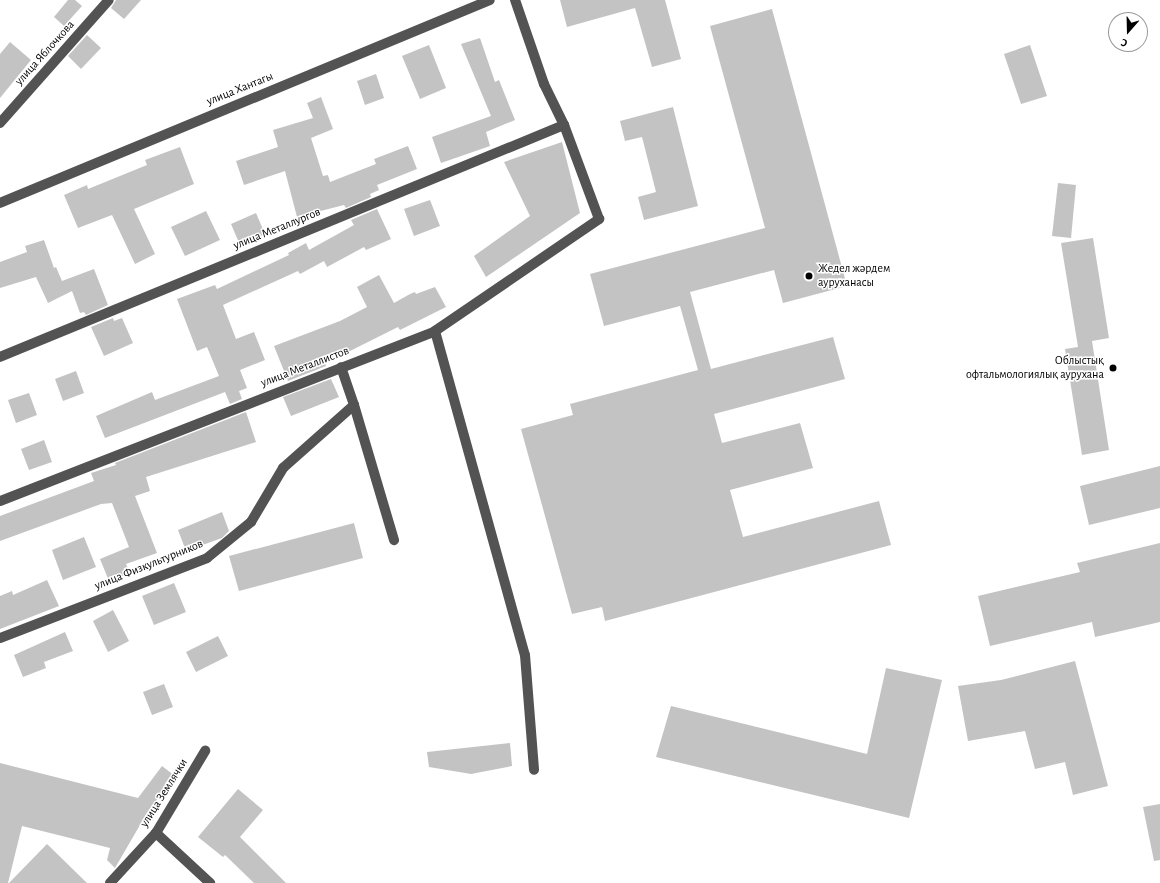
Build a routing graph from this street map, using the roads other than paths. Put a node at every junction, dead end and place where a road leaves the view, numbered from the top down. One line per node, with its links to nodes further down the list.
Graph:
1 (109, 0): 4 (street, улица Яблочкова)
2 (490, 0): 6 (street, улица Хантагы)
3 (515, 0): 5 (street)
4 (0, 123)
5 (564, 125): 7 (street, улица Металлистов); 8 (street, улица Металлургов)
6 (0, 203)
7 (435, 331): 9 (street, улица Металлистов); 15 (street)
8 (0, 357)
9 (341, 367): 10 (street); 11 (street, улица Металлистов)
10 (354, 405): 12 (street); 13 (street, улица Физкультурников)
11 (0, 501)
12 (394, 540)
13 (0, 638)
14 (205, 750): 16 (street, улица Землячки)
15 (534, 770)
16 (156, 833): 17 (street, улица Землячки); 18 (street)
17 (110, 883)
18 (210, 883)

